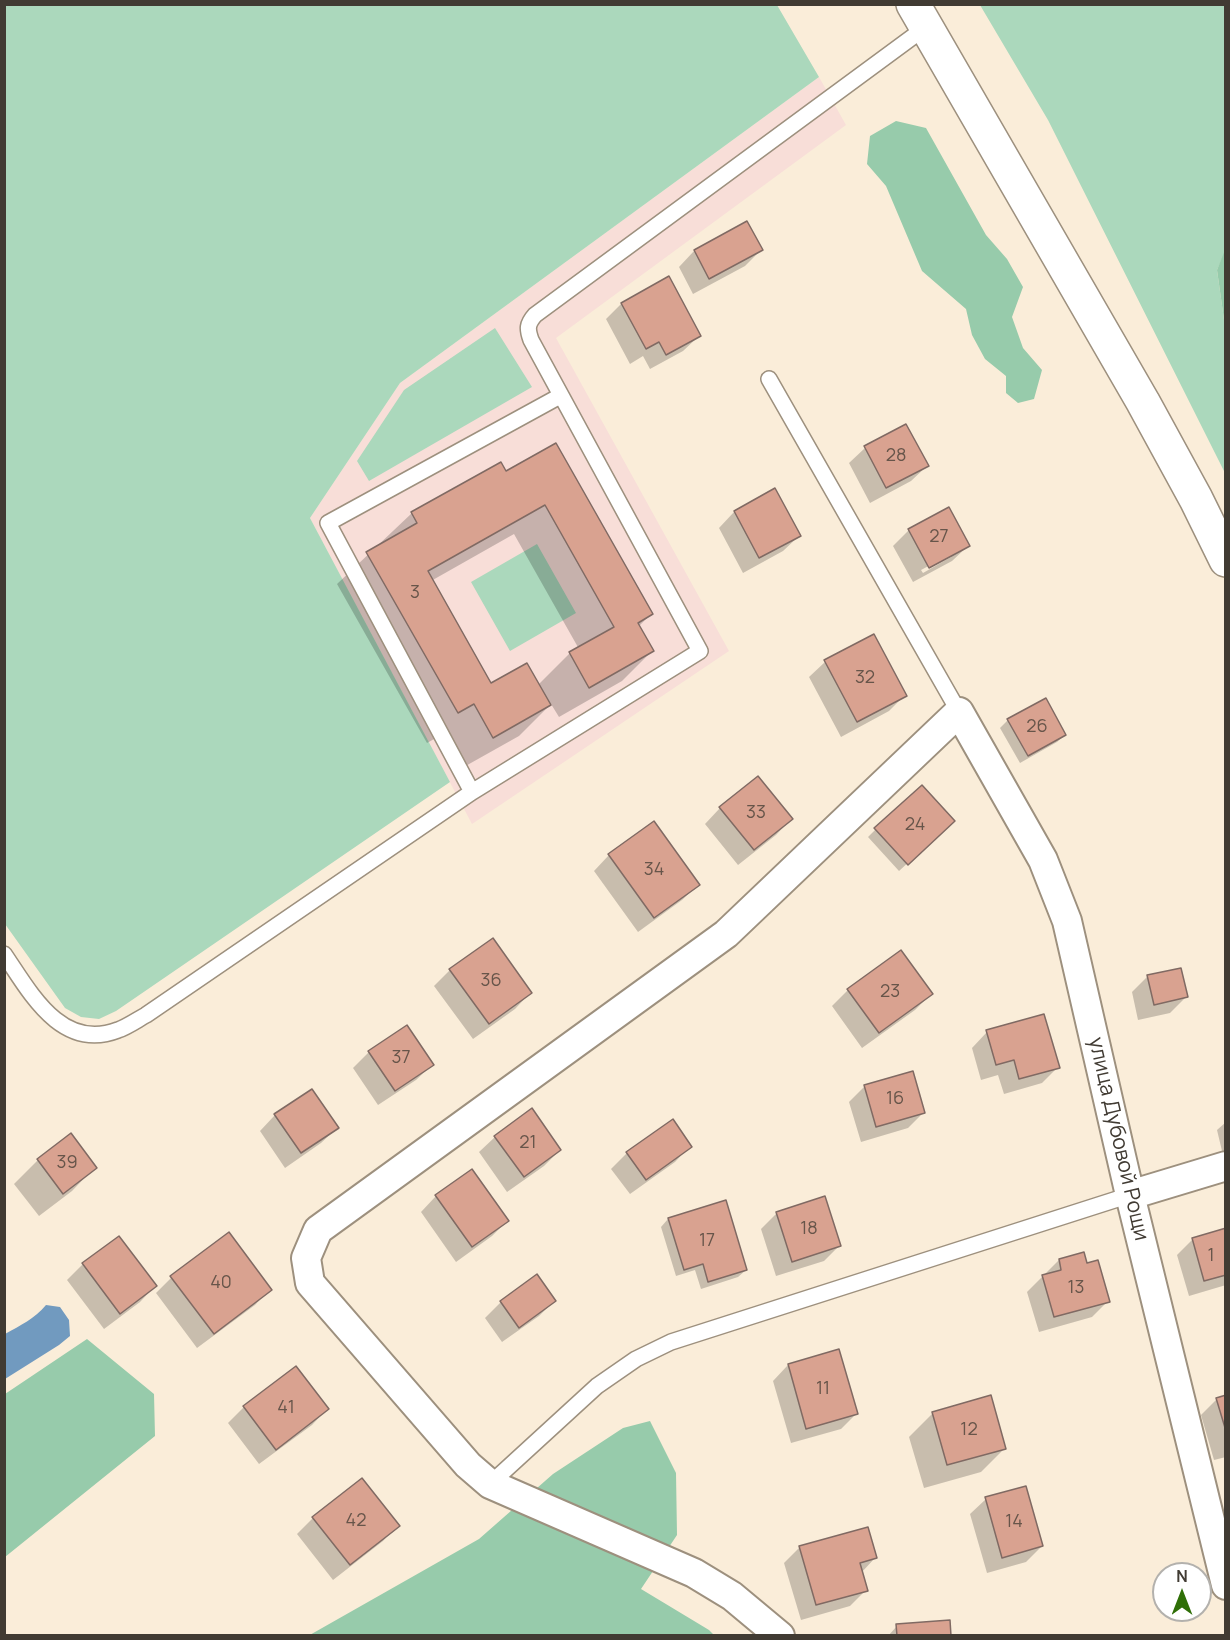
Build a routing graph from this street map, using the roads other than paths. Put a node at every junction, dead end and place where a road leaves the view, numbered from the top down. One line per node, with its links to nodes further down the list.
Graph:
1 (920, 16): 3 (lane); 4 (street)
2 (769, 380): 5 (lane)
3 (560, 396): 6 (lane); 6 (lane)
4 (1226, 560)
5 (959, 712): 9 (street, улица Дубовой Рощи); 10 (street)
6 (472, 792): 7 (lane)
7 (4, 954)
8 (1226, 1166): 9 (street)
9 (1130, 1195): 10 (lane); 11 (street, улица Дубовой Рощи)
10 (490, 1484): 12 (street)
11 (1226, 1585)
12 (780, 1635)

